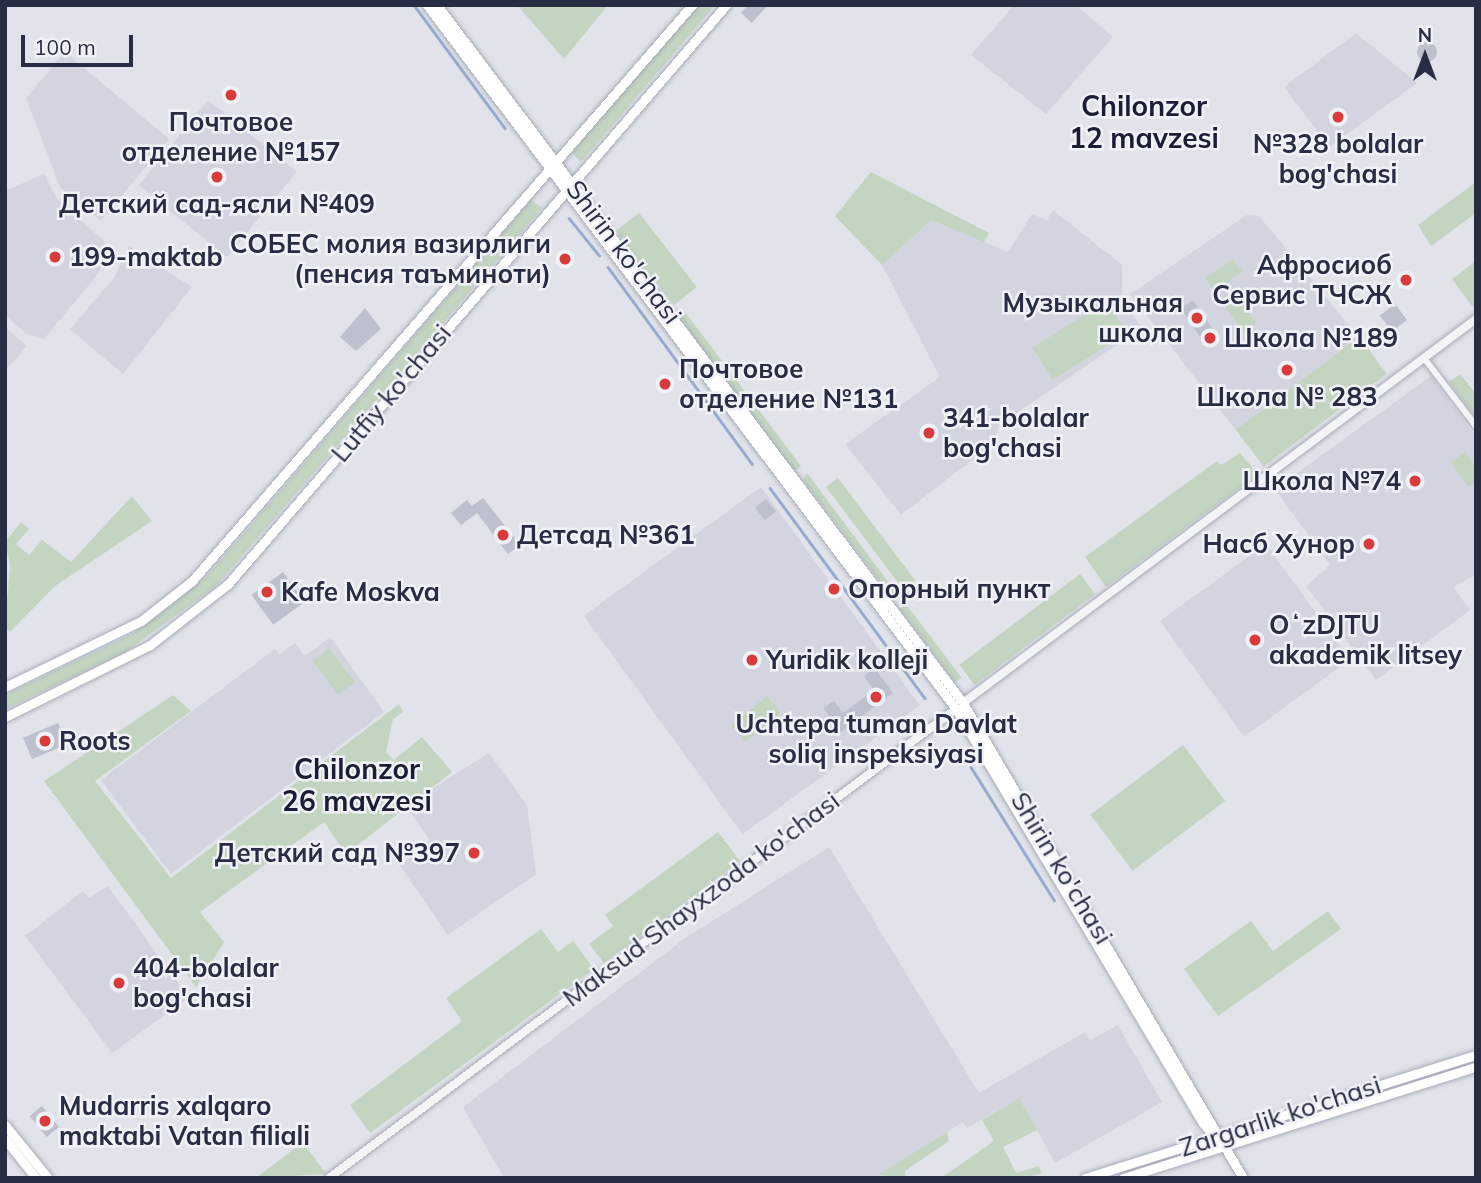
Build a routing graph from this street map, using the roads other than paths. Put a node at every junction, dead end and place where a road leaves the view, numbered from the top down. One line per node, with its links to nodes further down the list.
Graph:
1 (427, 5): 5 (main road, Shirin ko'chasi)
2 (437, 5): 5 (main road, Shirin ko'chasi)
3 (692, 5): 5 (main road, Lutfiy ko'chasi)
4 (726, 5): 6 (main road, Lutfiy ko'chasi)
5 (553, 164): 6 (main road, Shirin ko'chasi); 13 (main road, Lutfiy ko'chasi)
6 (569, 186): 10 (main road, Shirin ko'chasi); 15 (main road, Lutfiy ko'chasi)
7 (1476, 319): 8 (street, Maksud Shayxzoda ko'chasi)
8 (1424, 358): 9 (street); 14 (street, Maksud Shayxzoda ko'chasi)
9 (1476, 426)
10 (789, 478): 11 (main road, Shirin ko'chasi); 12 (main road)
11 (894, 608): 12 (main road); 14 (main road, Shirin ko'chasi)
12 (885, 615): 14 (main road)
13 (5, 687)
14 (959, 706): 19 (main road, Shirin ko'chasi); 24 (street, Maksud Shayxzoda ko'chasi)
15 (5, 717)
16 (1476, 1055): 19 (main road, Zargarlik ko'chasi)
17 (1476, 1067): 21 (main road, Zargarlik ko'chasi)
18 (5, 1125): 23 (main road)
19 (1216, 1136): 21 (main road, Shirin ko'chasi); 25 (main road, Zargarlik ko'chasi)
20 (5, 1139): 22 (main road)
21 (1222, 1145): 26 (main road, Zargarlik ko'chasi); 27 (main road)
22 (37, 1178)
23 (48, 1178)
24 (329, 1178)
25 (1085, 1178)
26 (1123, 1178)
27 (1242, 1178)

